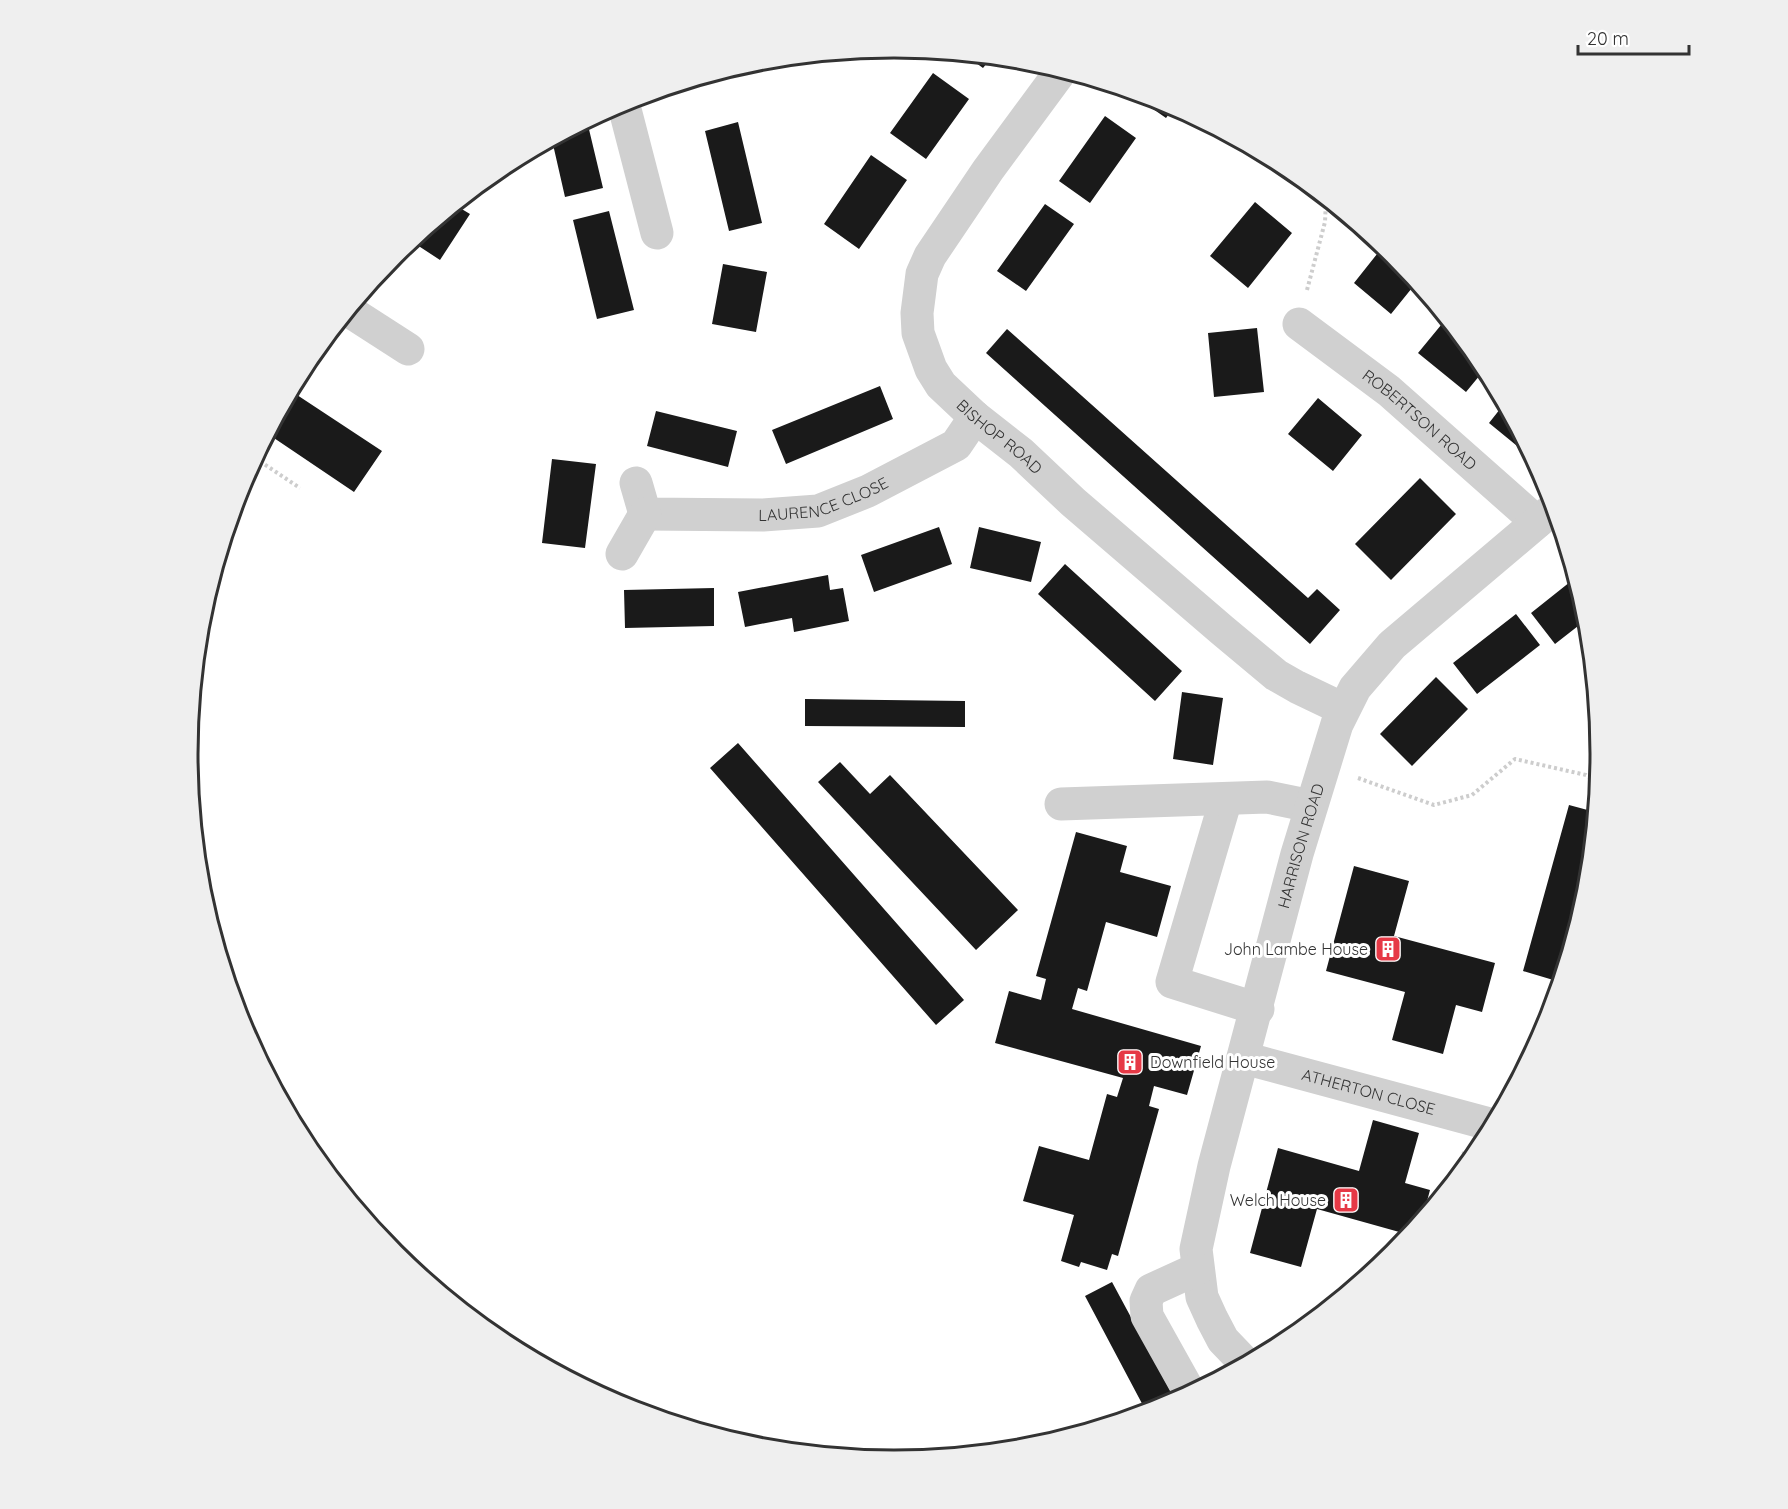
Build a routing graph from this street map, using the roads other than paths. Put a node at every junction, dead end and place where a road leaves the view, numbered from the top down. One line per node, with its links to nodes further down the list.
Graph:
1 (1055, 78): 7 (street, BISHOP ROAD)
2 (626, 112): 3 (street)
3 (657, 233)
4 (355, 315): 6 (street)
5 (1299, 324): 10 (street, ROBERTSON ROAD)
6 (408, 349)
7 (975, 417): 9 (street, LAURENCE CLOSE); 12 (street, BISHOP ROAD)
8 (636, 483): 9 (street)
9 (645, 514): 11 (street)
10 (1546, 515): 12 (street, HARRISON ROAD)
11 (622, 554)
12 (1343, 709): 15 (street, HARRISON ROAD)
13 (1226, 798): 14 (street); 15 (street); 16 (street)
14 (1061, 804)
15 (1311, 806): 16 (street, HARRISON ROAD)
16 (1257, 1009): 17 (street, HARRISON ROAD)
17 (1244, 1058): 18 (street, ATHERTON CLOSE); 19 (street, HARRISON ROAD)
18 (1485, 1123)
19 (1197, 1269): 20 (street, HARRISON ROAD); 21 (street)
20 (1240, 1358)
21 (1186, 1386)

